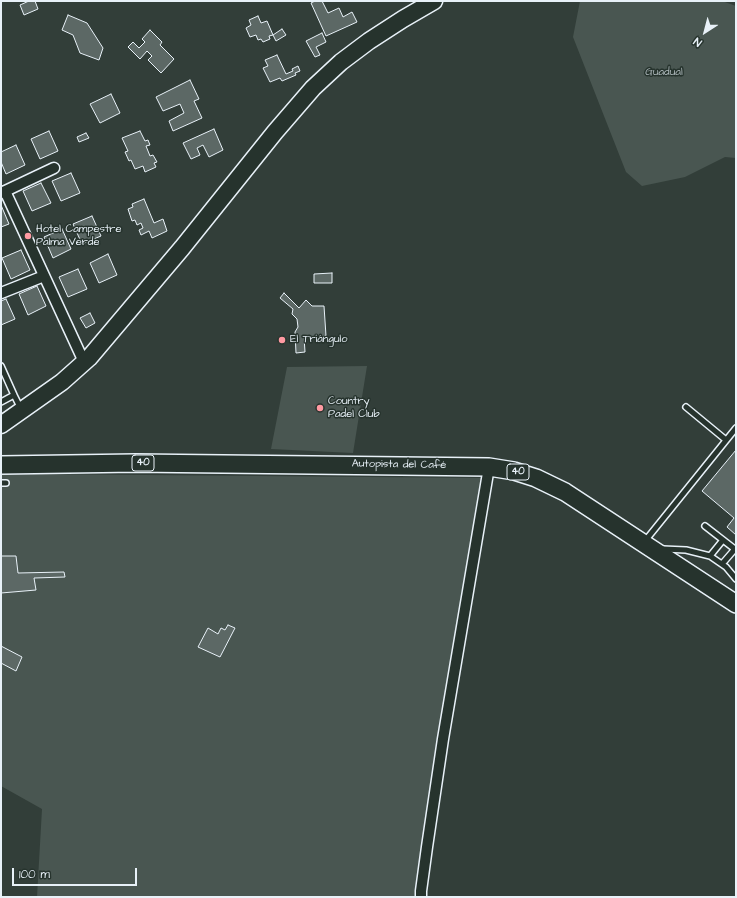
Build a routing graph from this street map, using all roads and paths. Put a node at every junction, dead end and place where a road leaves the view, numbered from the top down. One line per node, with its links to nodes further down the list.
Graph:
1 (434, 1): 6 (main road)
2 (54, 168): 3 (street)
3 (3, 192): 4 (street)
4 (44, 276): 5 (street); 6 (street)
5 (1, 293)
6 (84, 362): 11 (main road)
7 (1, 366): 8 (lane)
8 (14, 395): 9 (lane); 11 (lane)
9 (1, 402)
10 (686, 407): 14 (lane)
11 (22, 411): 12 (main road)
12 (2, 423)
13 (736, 428): 14 (lane)
14 (726, 440): 19 (lane)
15 (1, 464): 16 (highway, Autopista del Café / 40)
16 (489, 467): 19 (highway, Autopista del Café / 40); 25 (street)
17 (705, 526): 18 (lane)
18 (723, 540): 20 (lane); 21 (lane)
19 (645, 545): 21 (lane); 24 (highway, Autopista del Café / 40)
20 (735, 550): 22 (lane)
21 (710, 556): 22 (lane)
22 (722, 564): 23 (lane)
23 (736, 579)
24 (736, 604)
25 (421, 897)

